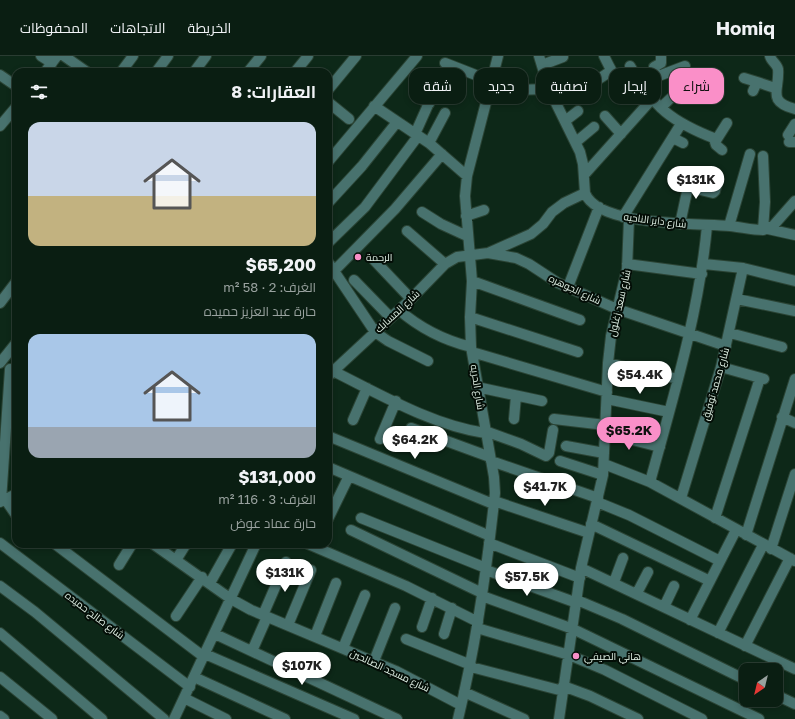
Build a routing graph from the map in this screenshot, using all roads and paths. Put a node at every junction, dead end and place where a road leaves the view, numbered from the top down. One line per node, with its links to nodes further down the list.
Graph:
1 (41, 56): 15 (street)
2 (64, 56): 19 (street)
3 (133, 56): 20 (street)
4 (168, 56): 21 (street)
5 (206, 56): 22 (street)
6 (260, 56): 23 (street)
7 (308, 56): 24 (street)
8 (356, 56): 34 (street)
9 (417, 56): 44 (street)
10 (498, 56): 25 (street, شارع الحريه)
11 (604, 56): 26 (street)
12 (770, 56): 35 (street)
13 (563, 57): 16 (street)
14 (661, 57): 27 (street)
15 (54, 60)
16 (540, 60)
17 (444, 63): 30 (street)
18 (684, 66): 29 (street)
19 (81, 68)
20 (124, 68)
21 (159, 68)
22 (197, 68)
23 (251, 68)
24 (298, 68)
25 (494, 68)
26 (610, 68)
27 (654, 68)
28 (0, 75): 33 (street)
29 (661, 75)
30 (474, 76)
31 (744, 78): 32 (street)
32 (757, 82): 35 (street); 36 (street)
33 (12, 83)
34 (332, 85)
35 (775, 88): 46 (street)
36 (753, 92)
37 (669, 100): 45 (street)
38 (428, 104): 60 (street)
39 (485, 104): 74 (street, شارع الحريه)
40 (556, 104): 52 (street)
41 (648, 104): 59 (street)
42 (656, 104): 45 (street)
43 (332, 105): 51 (street)
44 (374, 106): 53 (street); 71 (street)
45 (661, 108): 55 (street)
46 (795, 109)
47 (578, 111): 52 (street)
48 (12, 112): 57 (street)
49 (445, 113): 65 (street)
50 (605, 116): 59 (street)
51 (349, 119)
52 (565, 121): 64 (street)
53 (397, 122): 60 (street); 78 (street)
54 (727, 123): 62 (street)
55 (681, 124): 61 (street); 62 (street)
56 (795, 124): 63 (street)
57 (0, 126)
58 (594, 127): 64 (street)
59 (621, 134): 73 (street)
60 (416, 135): 65 (street); 92 (street)
61 (673, 138): 66 (street); 84 (street)
62 (716, 139): 67 (street)
63 (791, 140)
64 (576, 142): 73 (street)
65 (429, 143): 68 (street)
66 (683, 143)
67 (722, 150)
68 (442, 154): 74 (street); 101 (street)
69 (750, 154): 87 (street)
70 (763, 156): 88 (street)
71 (332, 157)
72 (690, 173): 76 (street)
73 (584, 175): 77 (street)
74 (467, 176): 83 (street, شارع الحريه)
75 (717, 184): 76 (street)
76 (688, 187): 85 (street)
77 (584, 193): 80 (street, شارع داير الناحيه); 93 (street)
78 (332, 199)
79 (795, 200): 88 (street)
80 (599, 207): 84 (street, شارع داير الناحيه); 106 (street)
81 (484, 210): 83 (street)
82 (422, 212): 91 (street)
83 (466, 216): 91 (street, شارع الحريه)
84 (626, 218): 85 (street, شارع داير الناحيه); 97 (street, شارع سعد زغلول)
85 (680, 224): 86 (street, شارع داير الناحيه)
86 (707, 226): 87 (street, شارع داير الناحيه); 100 (street)
87 (729, 226): 88 (street, شارع داير الناحيه)
88 (766, 230): 90 (street, شارع داير الناحيه)
89 (407, 231): 96 (street)
90 (795, 235)
91 (467, 236): 94 (street, شارع الحريه)
92 (332, 239)
93 (488, 253): 94 (street, شارع الجوهره); 106 (street, شارع الجوهره)
94 (470, 255): 96 (street, شارع المسابك); 103 (street, شارع الحريه)
95 (374, 260): 107 (street)
96 (445, 264): 107 (street, شارع المسابك)
97 (628, 264): 100 (street); 110 (street, شارع سعد زغلول)
98 (743, 268): 100 (street); 104 (street); 108 (street, شارع محمد توفيق)
99 (332, 269): 101 (street)
100 (703, 269): 117 (street)
101 (334, 272): 116 (street)
102 (354, 280): 114 (street)
103 (472, 281): 113 (street, شارع الحريه); 115 (street)
104 (795, 281)
105 (12, 287): 109 (street)
106 (568, 287): 110 (street, شارع الجوهره)
107 (411, 299): 111 (street, شارع المسابك)
108 (737, 299): 112 (street); 118 (street, شارع محمد توفيق)
109 (0, 303)
110 (618, 309): 117 (street, شارع الجوهره); 126 (street, شارع سعد زغلول)
111 (399, 310): 114 (street, شارع المسابك); 122 (street)
112 (795, 311)
113 (470, 317): 122 (street, شارع الحريه); 123 (street)
114 (391, 318): 116 (street, شارع المسابك)
115 (580, 320)
116 (375, 332): 124 (street); 129 (street, شارع المسابك)
117 (690, 333): 119 (street, شارع الجوهره); 131 (street)
118 (730, 333): 119 (street, شارع محمد توفيق); 120 (street)
119 (726, 346): 127 (street, شارع محمد توفيق)
120 (782, 347)
121 (12, 348): 125 (street)
122 (472, 350): 134 (street, شارع الحريه); 138 (street)
123 (578, 352)
124 (428, 362)
125 (0, 363): 128 (street)
126 (608, 363): 131 (street); 138 (street, شارع سعد زغلول)
127 (721, 367): 165 (street, شارع محمد توفيق); 172 (street)
128 (12, 369)
129 (332, 373)
130 (332, 374): 135 (street)
131 (678, 379): 141 (street)
132 (795, 379): 136 (street)
133 (12, 382): 167 (street)
134 (477, 387): 137 (street); 150 (street, شارع الحريه)
135 (367, 388): 139 (street); 145 (street)
136 (793, 392): 142 (street)
137 (516, 396): 140 (street); 143 (street)
138 (607, 396): 141 (street); 148 (street, شارع سعد زغلول)
139 (396, 401): 150 (street); 152 (street)
140 (542, 401)
141 (669, 412): 154 (street)
142 (782, 417): 146 (street); 176 (street)
143 (514, 419)
144 (554, 419): 148 (street)
145 (353, 420)
146 (795, 423)
147 (411, 428): 156 (street)
148 (605, 429): 154 (street); 155 (street, شارع سعد زغلول)
149 (553, 430): 150 (street)
150 (485, 432): 156 (street, شارع الحريه)
151 (332, 438): 168 (street)
152 (380, 439)
153 (566, 446): 155 (street)
154 (660, 447): 163 (street)
155 (604, 453): 158 (street, شارع سعد زغلول)
156 (491, 459): 166 (street); 168 (street, شارع الحريه)
157 (560, 461): 161 (street)
158 (604, 464): 161 (street, شارع سعد زغلول); 163 (street)
159 (332, 470): 162 (street)
160 (795, 474): 179 (street)
161 (603, 475): 166 (street, شارع سعد زغلول)
162 (349, 476): 170 (street); 177 (street)
163 (650, 482): 165 (street)
164 (12, 496): 167 (street)
165 (681, 498): 172 (street)
166 (598, 500): 173 (street, شارع سعد زغلول); 190 (street)
167 (2, 501): 169 (street)
168 (494, 503): 173 (street); 177 (street, شارع الحريه)
169 (12, 511)
170 (332, 511)
171 (361, 518): 194 (street)
172 (714, 518): 175 (street)
173 (590, 528): 193 (street, شارع سعد زغلول); 199 (street)
174 (351, 530): 204 (street)
175 (736, 530): 176 (street); 190 (street)
176 (746, 535): 179 (street)
177 (489, 539): 194 (street, شارع الحريه); 197 (street)
178 (0, 543): 237 (street, شارع صالح حميده)
179 (767, 547): 189 (street); 221 (street)
180 (60, 548): 230 (street)
181 (129, 548): 192 (street)
182 (159, 548): 188 (street, شارع مسجد الصالحين)
183 (184, 548): 188 (street)
184 (229, 548): 198 (street)
185 (254, 548): 208 (street)
186 (320, 548): 207 (street)
187 (623, 558): 200 (street)
188 (176, 560): 198 (street, شارع مسجد الصالحين)
189 (792, 560): 226 (street)
190 (720, 561): 199 (street)
191 (286, 562): 214 (street)
192 (118, 565)
193 (581, 568): 197 (street, شارع سعد زغلول); 200 (street)
194 (486, 569): 204 (street, شارع الحريه); 209 (street)
195 (311, 570): 216 (street)
196 (648, 572): 205 (street)
197 (580, 578): 209 (street, شارع سعد زغلول)
198 (206, 580): 208 (street, شارع مسجد الصالحين); 213 (street)
199 (710, 581): 215 (street)
200 (614, 582): 205 (street)
201 (336, 583): 224 (street)
202 (0, 586): 251 (street)
203 (674, 586): 210 (street)
204 (482, 594): 217 (street, شارع الحريه); 219 (street)
205 (638, 594): 210 (street)
206 (365, 595): 227 (street)
207 (432, 598): 212 (street); 218 (street)
208 (231, 599): 214 (street, شارع مسجد الصالحين); 222 (street)
209 (577, 602): 219 (street, شارع سعد زغلول); 236 (street)
210 (664, 607): 215 (street)
211 (396, 608): 231 (street)
212 (452, 608): 217 (street); 223 (street)
213 (176, 616)
214 (265, 616): 216 (street, شارع مسجد الصالحين); 228 (street)
215 (690, 620): 221 (street)
216 (288, 625): 224 (street, شارع مسجد الصالحين)
217 (478, 625): 229 (street); 232 (street, شارع الحريه)
218 (422, 627)
219 (573, 629): 229 (street, شارع سعد زغلول); 260 (street)
220 (0, 633): 250 (street)
221 (718, 633): 226 (street)
222 (215, 634): 228 (street); 230 (street)
223 (444, 634)
224 (315, 636): 227 (street, شارع مسجد الصالحين)
225 (406, 639): 232 (street)
226 (745, 646): 233 (street)
227 (343, 648): 231 (street, شارع مسجد الصالحين)
228 (252, 651): 256 (street)
229 (569, 655): 238 (street, شارع سعد زغلول); 259 (street)
230 (204, 656): 235 (street); 255 (street)
231 (374, 661): 242 (street, شارع مسجد الصالحين)
232 (471, 666): 238 (street); 239 (street, شارع الحريه)
233 (795, 669)
234 (0, 677): 249 (street)
235 (194, 677): 237 (street); 254 (street)
236 (739, 677)
237 (190, 687): 240 (street)
238 (563, 689): 247 (street, شارع سعد زغلول); 258 (street)
239 (464, 692): 242 (street, شارع الحريه); 257 (street)
240 (184, 698): 245 (street); 252 (street)
241 (783, 698): 243 (street)
242 (461, 704): 246 (street, شارع الحريه)
243 (795, 704)
244 (0, 716): 248 (street)
245 (213, 716): 253 (street)
246 (460, 718)
247 (561, 718)
248 (4, 719)
249 (52, 719)
250 (102, 719)
251 (164, 719)
252 (174, 719)
253 (226, 719)
254 (286, 719)
255 (354, 719)
256 (397, 719)
257 (524, 719)
258 (638, 719)
259 (702, 719)
260 (760, 719)

